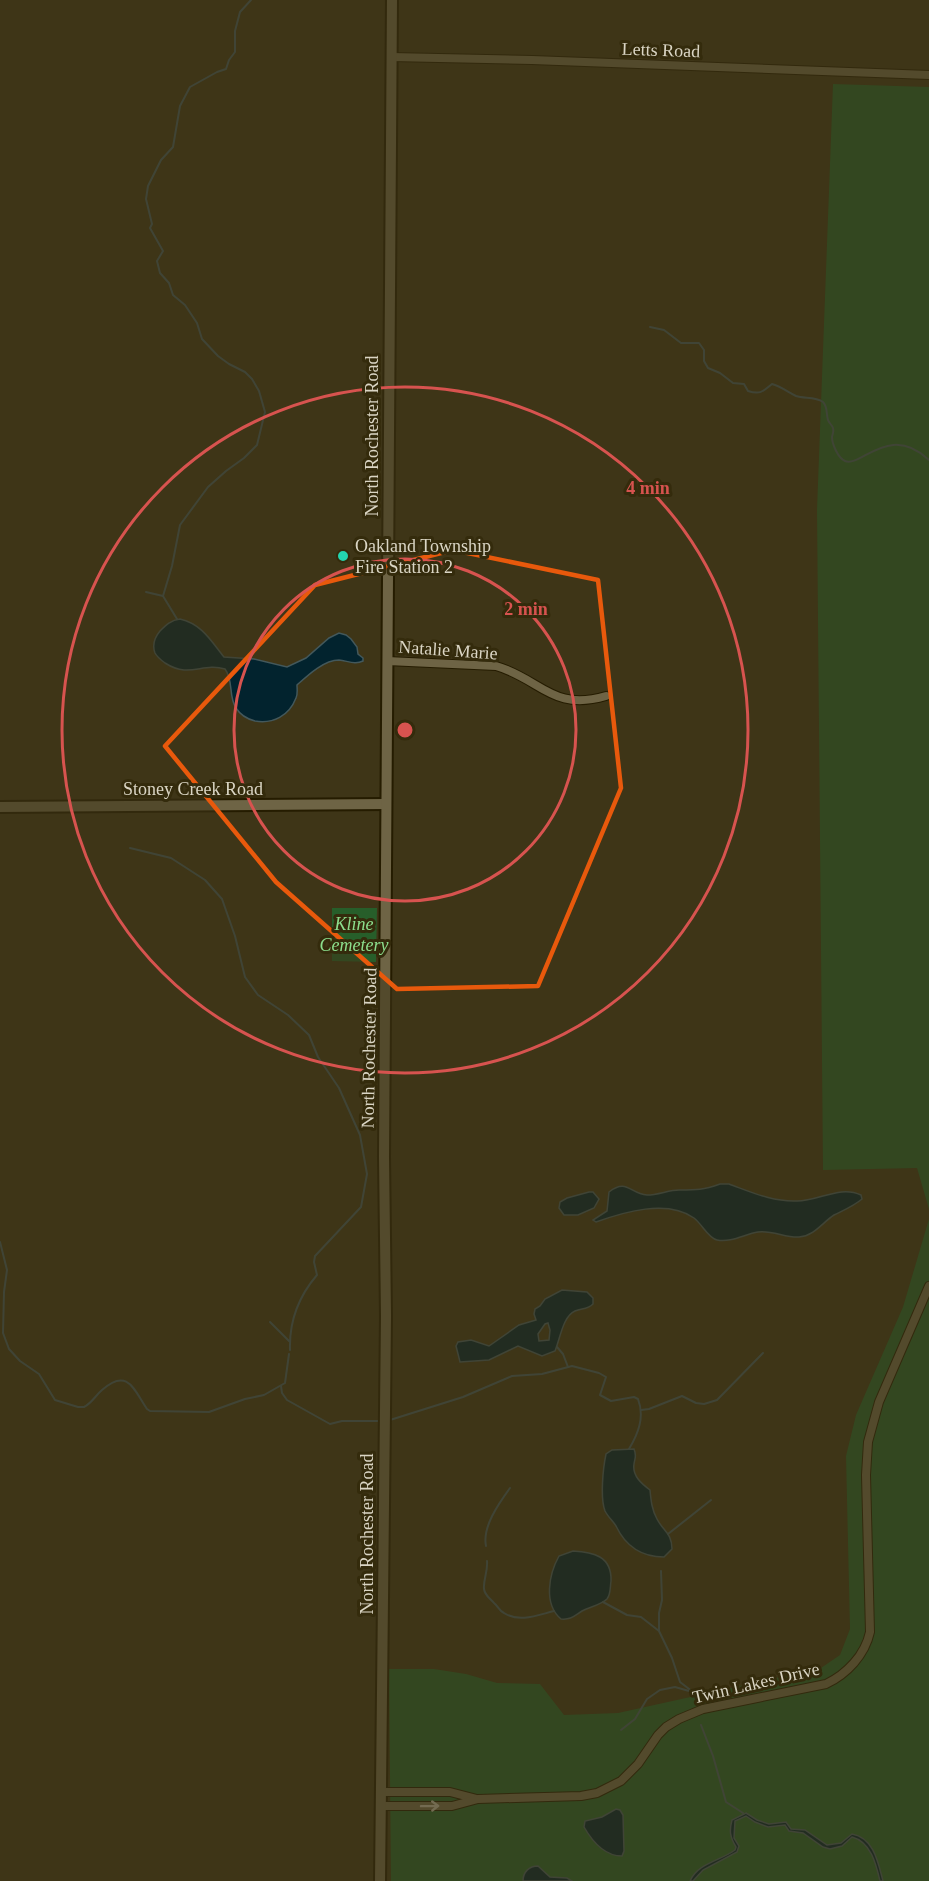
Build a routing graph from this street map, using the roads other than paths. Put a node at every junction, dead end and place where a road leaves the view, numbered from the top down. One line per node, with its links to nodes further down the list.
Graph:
1 (392, 0): 2 (main road, North Rochester Road)
2 (391, 57): 3 (street, Letts Road); 4 (main road, North Rochester Road)
3 (929, 75)
4 (387, 661): 5 (street, Natalie Marie); 6 (main road, North Rochester Road)
5 (606, 696)
6 (386, 804): 7 (main road, Stoney Creek Road); 9 (main road, North Rochester Road)
7 (0, 807)
8 (929, 1286): 10 (street, Twin Lakes Drive)
9 (381, 1792): 10 (street, Twin Lakes Drive); 11 (main road, North Rochester Road)
10 (478, 1799): 11 (street, Twin Lakes Drive, one-way to 10)
11 (381, 1806): 12 (main road, North Rochester Road)
12 (380, 1881)

